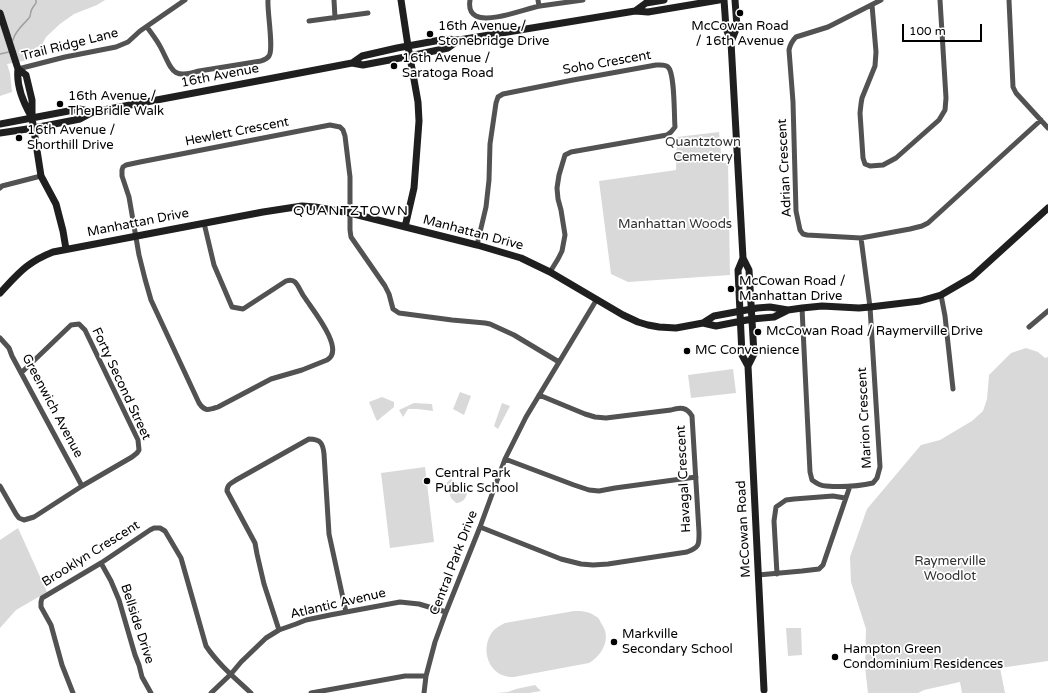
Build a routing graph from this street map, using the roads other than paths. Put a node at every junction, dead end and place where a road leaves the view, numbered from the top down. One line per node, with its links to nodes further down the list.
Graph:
1 (185, 0): 22 (street, Trail Ridge Lane)
2 (268, 0): 22 (street)
3 (334, 0): 20 (street)
4 (401, 0): 25 (main road)
5 (470, 0): 16 (street)
6 (538, 0): 16 (street)
7 (583, 0): 16 (street)
8 (664, 0): 17 (main road, 16th Avenue)
9 (719, 0): 17 (main road, 16th Avenue)
10 (724, 0): 24 (main road, McCowan Road)
11 (735, 0): 24 (main road, McCowan Road)
12 (881, 0): 15 (street, Adrian Crescent)
13 (940, 0): 15 (street)
14 (1009, 0): 31 (street)
15 (872, 5): 43 (street, Adrian Crescent)
16 (539, 6)
17 (635, 11): 23 (main road, 16th Avenue)
18 (0, 13): 28 (main road)
19 (368, 13): 20 (street)
20 (335, 18): 21 (street)
21 (309, 21)
22 (147, 27): 28 (street, Trail Ridge Lane)
23 (459, 40): 25 (main road, 16th Avenue); 26 (main road, 16th Avenue)
24 (731, 42): 46 (main road, McCowan Road)
25 (408, 46): 26 (main road); 27 (main road, 16th Avenue)
26 (410, 56): 27 (main road, 16th Avenue); 41 (main road)
27 (352, 63): 29 (main road, 16th Avenue)
28 (18, 69): 30 (main road)
29 (93, 112): 30 (main road, 16th Avenue); 33 (main road, 16th Avenue)
30 (32, 118): 32 (main road, 16th Avenue); 33 (main road)
31 (1041, 120): 34 (street); 43 (street, Adrian Crescent)
32 (0, 124)
33 (34, 128): 35 (main road, 16th Avenue); 36 (main road)
34 (1048, 128)
35 (0, 133)
36 (41, 176): 37 (street); 45 (main road)
37 (0, 188)
38 (1048, 208): 49 (main road)
39 (350, 213): 40 (main road, Manhattan Drive); 41 (main road, Manhattan Drive); 42 (street, Hewlett Crescent); 62 (street)
40 (204, 223): 42 (main road, Manhattan Drive); 42 (street)
41 (405, 227): 44 (main road, Manhattan Drive)
42 (136, 236): 45 (main road, Manhattan Drive)
43 (861, 238): 51 (street)
44 (477, 245): 47 (main road, Manhattan Drive); 47 (street, Soho Crescent)
45 (66, 250): 48 (main road, Manhattan Drive)
46 (743, 258): 53 (main road, McCowan Road); 56 (main road, McCowan Road)
47 (550, 272): 50 (main road, Manhattan Drive)
48 (0, 293)
49 (941, 295): 51 (main road); 65 (street)
50 (597, 299): 59 (main road, Manhattan Drive); 62 (street, Central Park Drive)
51 (870, 307): 52 (main road); 71 (street, Marion Crescent)
52 (802, 308): 54 (main road); 71 (street, Marion Crescent)
53 (752, 310): 54 (main road, Manhattan Drive); 56 (main road, Manhattan Drive); 57 (main road, McCowan Road)
54 (788, 310): 57 (main road, Manhattan Drive)
55 (1048, 311): 60 (street)
56 (740, 312): 58 (main road, McCowan Road); 59 (main road, Manhattan Drive)
57 (752, 319): 58 (main road, Manhattan Drive); 63 (main road, McCowan Road)
58 (741, 321): 59 (main road, Manhattan Drive); 63 (main road, McCowan Road)
59 (704, 324)
60 (1029, 327)
61 (0, 338): 64 (street, Greenwich Avenue)
62 (559, 362): 66 (street, Central Park Drive)
63 (748, 366): 76 (main road, McCowan Road)
64 (22, 373): 70 (street, Greenwich Avenue); 70 (street, Forty Second Street)
65 (953, 389)
66 (539, 395): 67 (street, Central Park Drive); 68 (street, Havagal Crescent)
67 (505, 459): 68 (street); 73 (street, Central Park Drive)
68 (696, 477): 73 (street, Havagal Crescent)
69 (0, 486): 70 (street, Forty Second Street)
70 (82, 486)
71 (850, 486): 72 (street)
72 (845, 498): 75 (street); 75 (street)
73 (480, 527): 78 (street, Central Park Drive)
74 (101, 563): 80 (street, Brooklyn Crescent); 83 (street, Brooklyn Crescent); 84 (street, Bellside Drive)
75 (777, 574): 76 (street)
76 (758, 575): 82 (main road, McCowan Road)
77 (346, 612): 78 (street, Atlantic Avenue); 79 (street, Atlantic Avenue); 79 (street)
78 (446, 612): 81 (street, Central Park Drive)
79 (279, 630): 80 (street, Atlantic Avenue)
80 (231, 674): 85 (street, Atlantic Avenue); 86 (street, Brooklyn Crescent)
81 (426, 676): 87 (street); 88 (street, Central Park Drive)
82 (764, 692)
83 (73, 693)
84 (151, 693)
85 (211, 693)
86 (251, 693)
87 (310, 693)
88 (424, 693)

